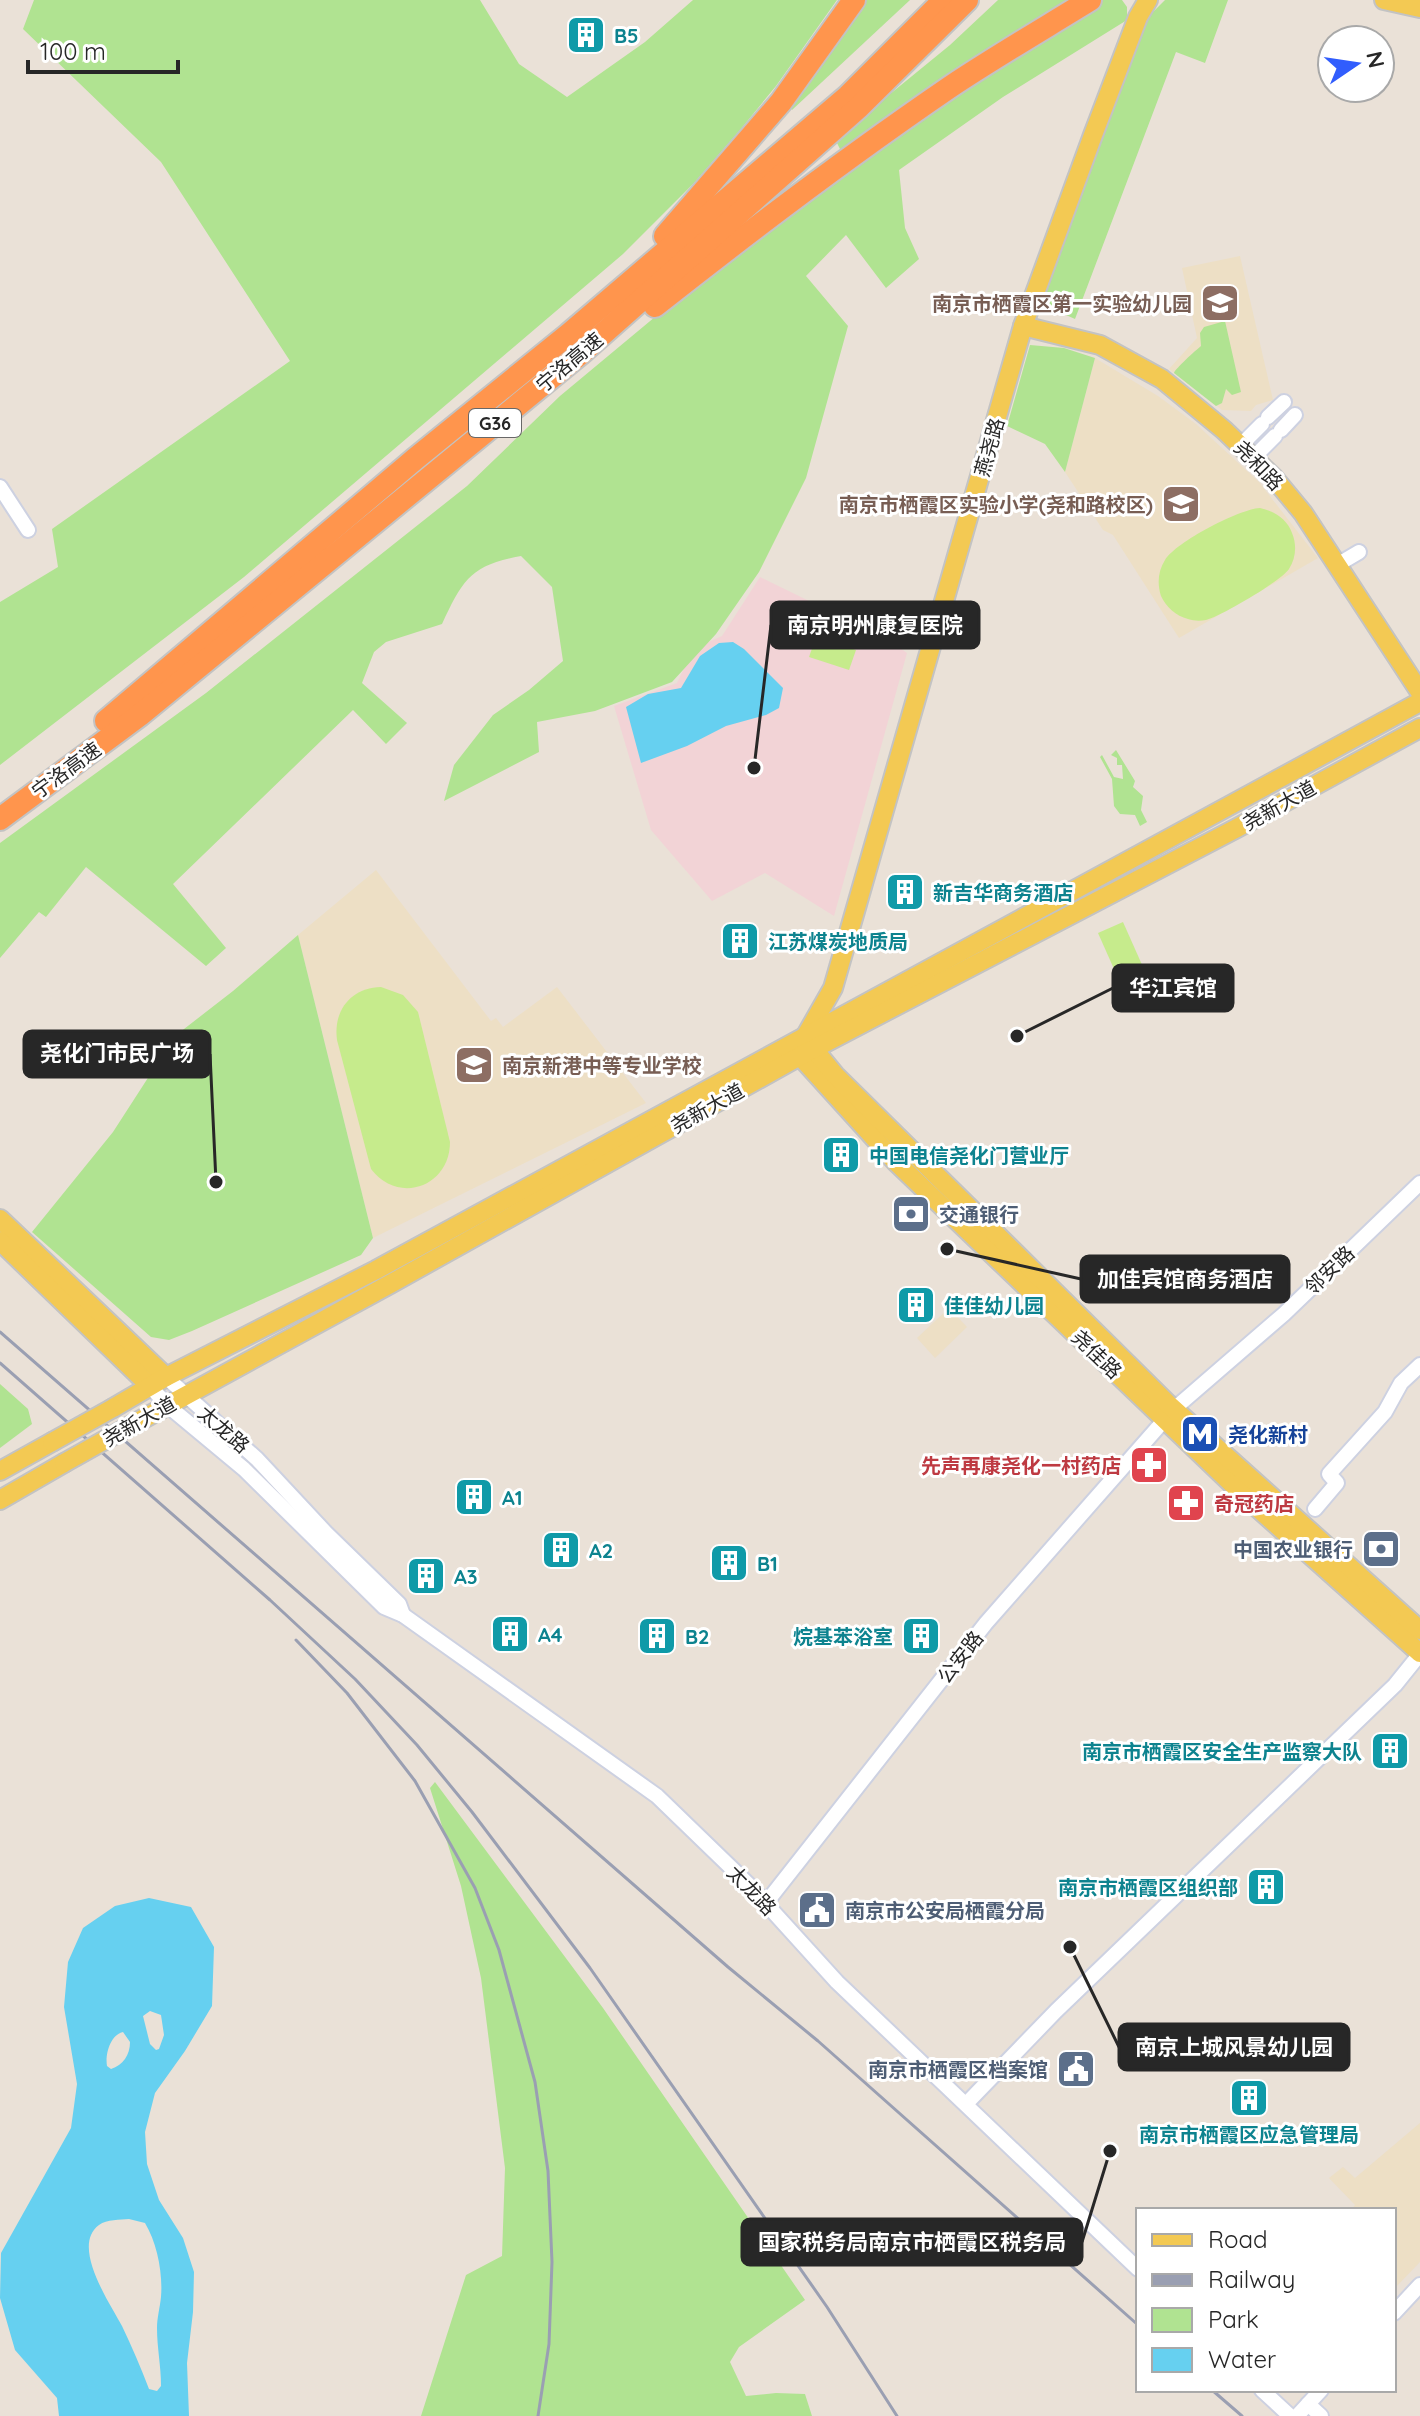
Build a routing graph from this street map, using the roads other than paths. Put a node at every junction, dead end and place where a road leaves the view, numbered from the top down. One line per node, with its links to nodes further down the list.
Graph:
1 (854, 0): 13 (highway)
2 (944, 0): 13 (highway, 宁洛高速 / G36)
3 (967, 0): 10 (highway, 宁洛高速 / G36)
4 (1090, 0): 10 (highway)
5 (1148, 0): 8 (main road, 燕尧路)
6 (1384, 0): 7 (main road)
7 (1420, 8)
8 (1023, 326): 12 (main road, 尧和路); 23 (main road, 燕尧路)
9 (1284, 402): 12 (street)
10 (512, 410): 22 (highway, 宁洛高速 / G36)
11 (1295, 415): 12 (street)
12 (1247, 452): 17 (main road, 尧和路)
13 (415, 459): 21 (highway, 宁洛高速 / G36)
14 (0, 487): 15 (street)
15 (28, 530)
16 (1359, 552): 17 (street)
17 (1337, 565): 18 (main road, 尧和路)
18 (1420, 692)
19 (1420, 702): 23 (main road, 尧新大道)
20 (1420, 728): 23 (main road, 尧新大道)
21 (0, 800)
22 (0, 819)
23 (806, 1045): 28 (main road, 尧新大道); 29 (main road, 尧新大道); 31 (main road, 尧佳路)
24 (1420, 1183): 31 (street, 邻安路)
25 (0, 1219): 28 (main road, 太龙路)
26 (0, 1241): 28 (main road, 太龙路)
27 (1420, 1365): 34 (street)
28 (158, 1382): 29 (street, 太龙路); 30 (street, 太龙路); 32 (main road, 尧新大道, bridge)
29 (186, 1396): 30 (main road, 尧新大道); 35 (street, 太龙路)
30 (167, 1405): 33 (main road, 尧新大道, bridge); 35 (street, 太龙路)
31 (1169, 1414): 36 (main road, 尧佳路); 37 (main road, 尧佳路); 38 (street, 公安路)
32 (0, 1471)
33 (0, 1500)
34 (1315, 1509)
35 (403, 1615): 38 (street, 太龙路)
36 (1420, 1630)
37 (1420, 1654): 39 (street)
38 (766, 1903): 39 (street, 太龙路)
39 (966, 2104): 40 (street, 太龙路)
40 (1136, 2267)
41 (1420, 2285): 42 (street)
42 (1396, 2311)
43 (1264, 2392): 46 (street)
44 (1319, 2392): 45 (street)
45 (1308, 2404): 47 (street); 48 (street)
46 (1290, 2416)
47 (1297, 2416)
48 (1321, 2416)

